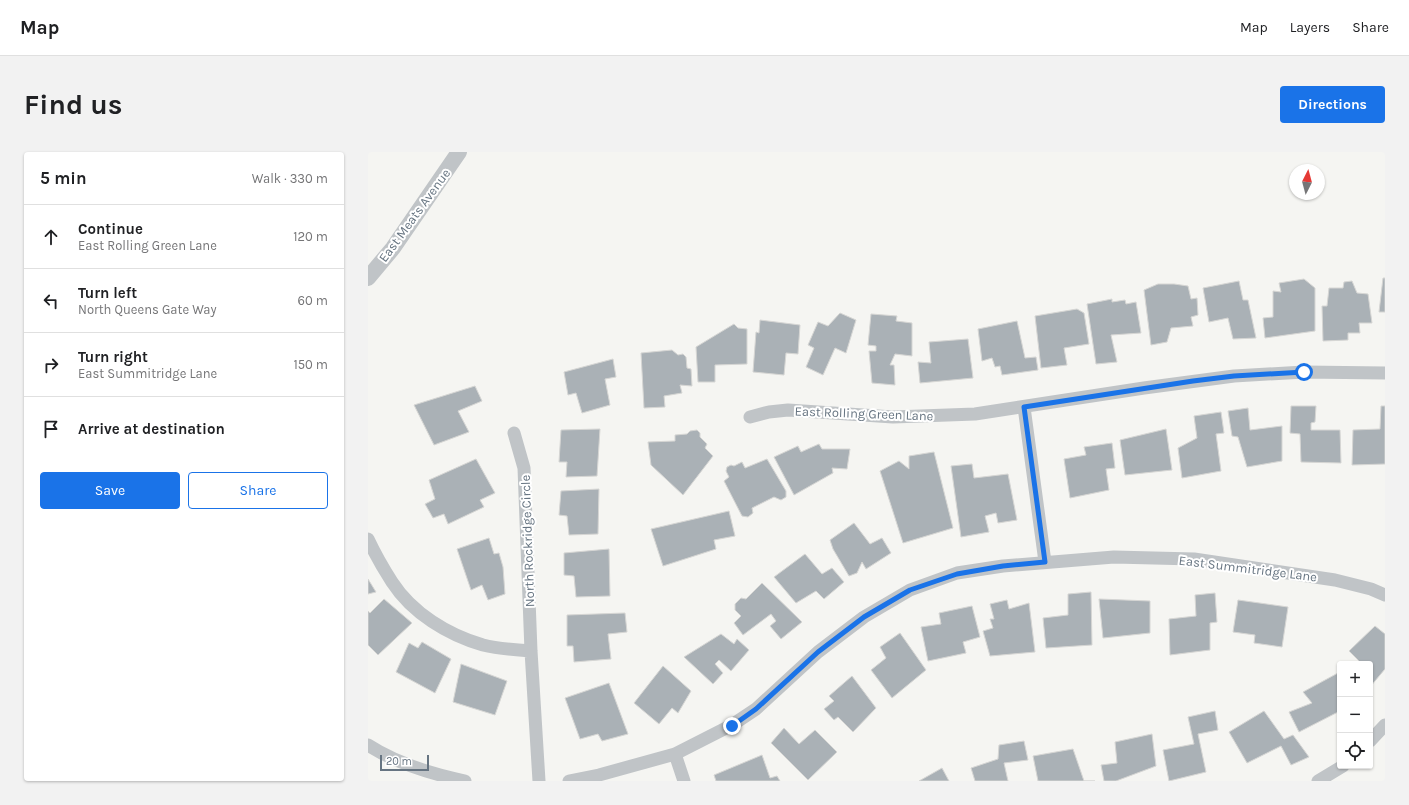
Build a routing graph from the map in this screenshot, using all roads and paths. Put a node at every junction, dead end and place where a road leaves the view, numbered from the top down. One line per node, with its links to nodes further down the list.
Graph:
1 (459, 152): 2 (street, East Meats Avenue)
2 (368, 278)
3 (1385, 373): 4 (street, East Rolling Green Lane)
4 (1024, 407): 5 (street, East Rolling Green Lane); 8 (street)
5 (750, 417)
6 (514, 432): 10 (street, North Rockridge Circle)
7 (368, 539): 10 (street)
8 (1045, 562): 9 (street, East Summitridge Lane); 14 (street, East Summitridge Lane)
9 (1385, 595)
10 (531, 651): 17 (street, North Rockridge Circle)
11 (1385, 725): 12 (street)
12 (1373, 738)
13 (368, 744): 16 (street)
14 (675, 754): 18 (street, East Summitridge Lane); 19 (street)
15 (1338, 769): 20 (street)
16 (465, 781)
17 (539, 781)
18 (569, 781)
19 (684, 781)
20 (1318, 781)

